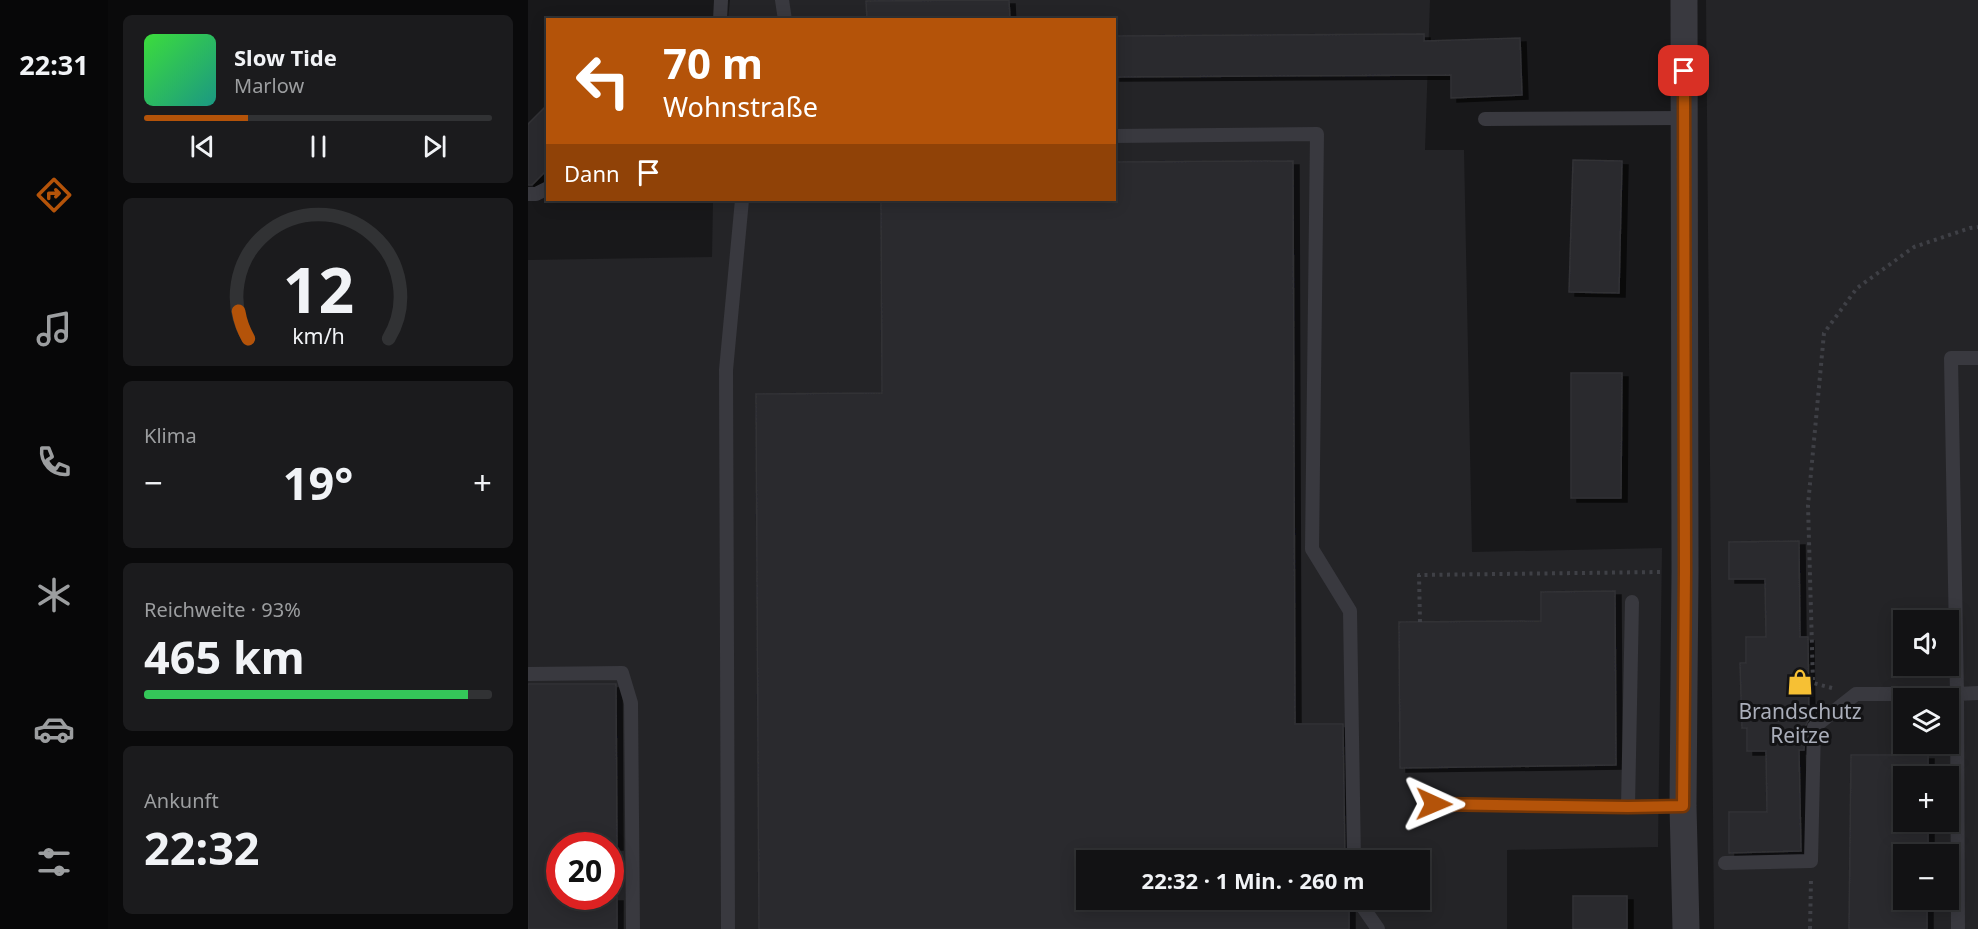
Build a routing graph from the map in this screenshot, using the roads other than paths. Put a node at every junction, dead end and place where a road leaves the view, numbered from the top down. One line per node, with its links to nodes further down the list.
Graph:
1 (721, 0): 4 (lane)
2 (782, 0): 5 (lane)
3 (1684, 0): 6 (street)
4 (720, 18)
5 (785, 18)
6 (1684, 118): 7 (lane); 21 (street)
7 (1485, 119)
8 (1116, 136): 23 (lane)
9 (546, 189): 10 (lane)
10 (528, 194)
11 (742, 201): 27 (lane)
12 (1978, 358): 15 (lane)
13 (1632, 602): 22 (lane)
14 (528, 674): 26 (lane)
15 (1958, 688)
16 (1959, 693): 17 (lane)
17 (1978, 693)
18 (1893, 694): 24 (lane)
19 (1958, 754): 30 (lane)
20 (1434, 804): 22 (lane)
21 (1683, 806): 22 (lane); 29 (street)
22 (1628, 807)
23 (1353, 850)
24 (1725, 863)
25 (1365, 910): 28 (lane)
26 (633, 929)
27 (728, 929)
28 (1378, 929)
29 (1686, 929)
30 (1958, 929)

